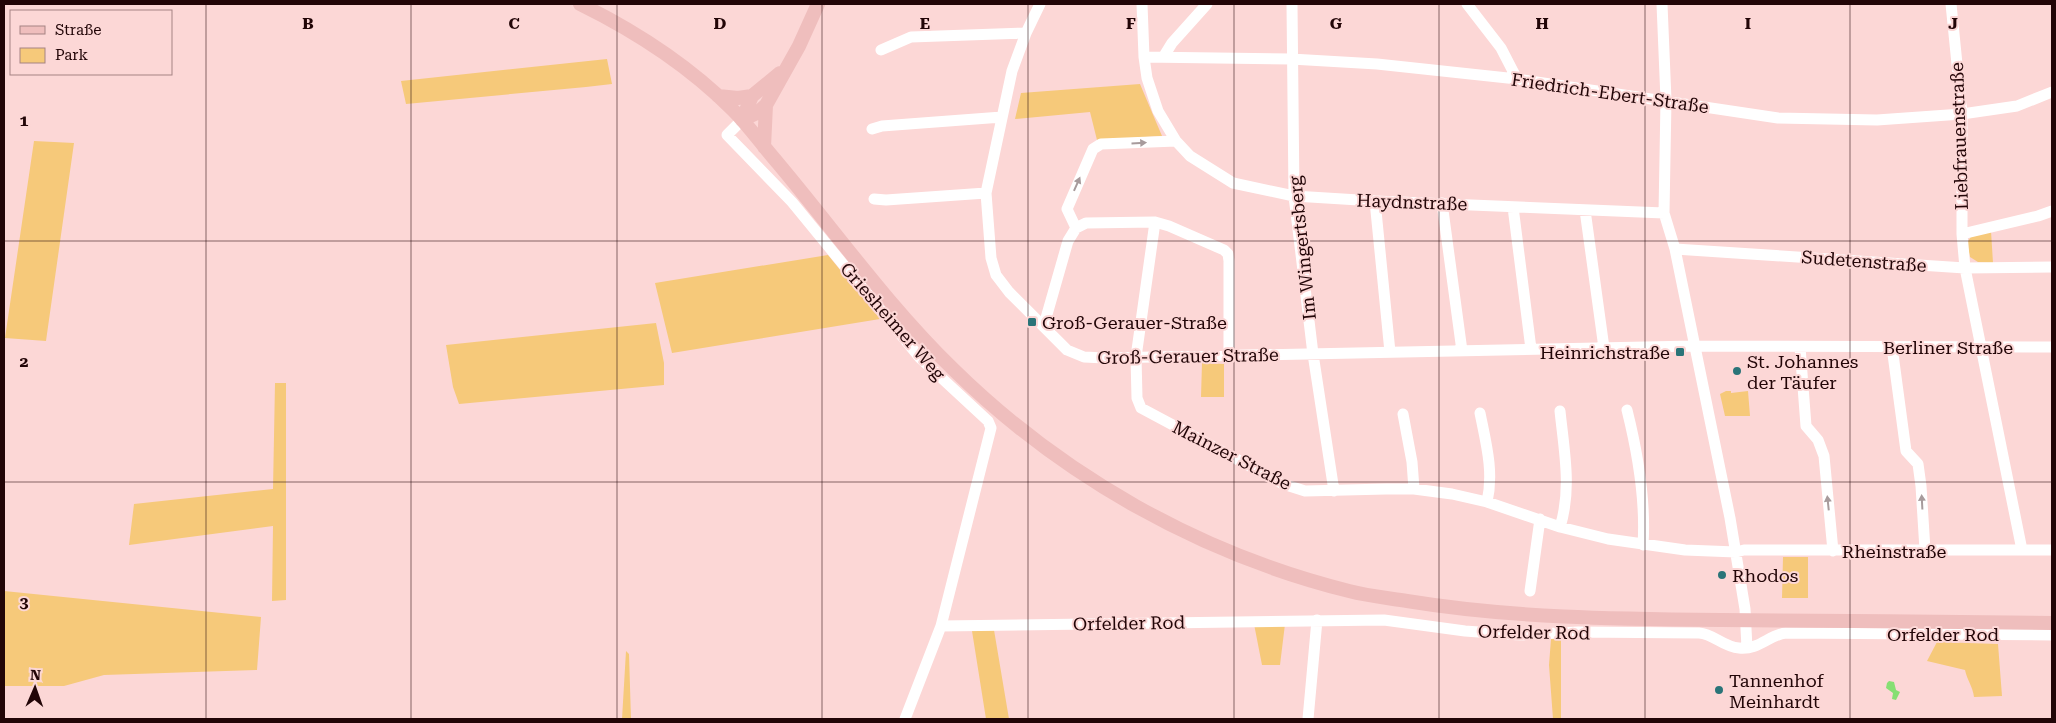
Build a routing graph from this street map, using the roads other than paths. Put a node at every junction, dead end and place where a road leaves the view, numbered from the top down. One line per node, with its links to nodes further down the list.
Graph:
1 (580, 4): 18 (main road)
2 (818, 4): 15 (main road)
3 (1040, 4): 10 (street, Groß-Gerauer Straße)
4 (1142, 4): 13 (street, Haydnstraße)
5 (1207, 4): 12 (street)
6 (1292, 4): 14 (street, Im Wingertsberg)
7 (1467, 4): 16 (street)
8 (1662, 4): 20 (street)
9 (1952, 4): 22 (street, Liebfrauenstraße)
10 (1026, 33): 11 (street); 23 (street, Groß-Gerauer Straße)
11 (881, 50)
12 (1164, 56): 13 (street, Friedrich-Ebert-Straße); 14 (street, Friedrich-Ebert-Straße)
13 (1144, 57): 26 (street, Haydnstraße)
14 (1291, 59): 16 (street, Friedrich-Ebert-Straße); 29 (street, Im Wingertsberg)
15 (784, 70): 19 (main road); 21 (main road)
16 (1517, 79): 20 (street, Friedrich-Ebert-Straße)
17 (2052, 92): 22 (street, Friedrich-Ebert-Straße)
18 (718, 96): 19 (main road); 24 (main road)
19 (752, 96): 24 (main road)
20 (1666, 100): 22 (street, Friedrich-Ebert-Straße); 36 (street)
21 (766, 105): 24 (main road); 27 (main road)
22 (1962, 114): 39 (street, Liebfrauenstraße)
23 (1002, 117): 25 (street); 28 (street, Groß-Gerauer Straße)
24 (742, 120): 27 (main road); 75 (street, Griesheimer Weg)
25 (872, 129)
26 (1176, 141): 29 (street, Haydnstraße); 38 (street, one-way to 26)
27 (764, 147): 72 (main road)
28 (986, 193): 30 (street); 43 (street, Groß-Gerauer Straße)
29 (1294, 196): 31 (street, Haydnstraße); 53 (street, Im Wingertsberg)
30 (874, 199)
31 (1375, 201): 32 (street, Haydnstraße); 52 (street)
32 (1442, 203): 33 (street, Haydnstraße); 51 (street)
33 (1513, 207): 34 (street, Haydnstraße); 50 (street)
34 (1584, 210): 36 (street, Haydnstraße); 49 (street)
35 (2052, 211): 39 (street)
36 (1664, 213): 40 (street)
37 (1155, 222): 38 (street); 54 (street); 55 (street, Mainzer Straße)
38 (1076, 228): 43 (street)
39 (1962, 234): 42 (street, Liebfrauenstraße)
40 (1675, 249): 42 (street, Sudetenstraße); 44 (street)
41 (2052, 267): 42 (street, Sudetenstraße)
42 (1965, 268): 47 (street, Liebfrauenstraße)
43 (1044, 325): 55 (street, Groß-Gerauer Straße)
44 (1694, 346): 45 (street, Berliner Straße); 49 (street, Groß-Gerauer Straße); 70 (street)
45 (1800, 347): 46 (street, Berliner Straße); 69 (street, one-way to 45)
46 (1892, 347): 47 (street, Berliner Straße); 66 (street, one-way to 46)
47 (1982, 347): 48 (street, Berliner Straße); 67 (street, Liebfrauenstraße)
48 (2052, 347)
49 (1604, 348): 50 (street, Groß-Gerauer Straße)
50 (1531, 349): 51 (street, Groß-Gerauer Straße)
51 (1462, 351): 52 (street, Groß-Gerauer Straße)
52 (1390, 352): 53 (street, Groß-Gerauer Straße)
53 (1313, 354): 54 (street, Groß-Gerauer Straße); 61 (street, Im Wingertsberg)
54 (1229, 356): 55 (street, Groß-Gerauer Straße)
55 (1136, 357): 61 (street, Mainzer Straße)
56 (1627, 410): 65 (street)
57 (1560, 411): 64 (street)
58 (1480, 413): 62 (street)
59 (1403, 414): 60 (street)
60 (1414, 489): 61 (street, Mainzer Straße); 62 (street, Mainzer Straße)
61 (1334, 491)
62 (1487, 502): 63 (street, Mainzer Straße)
63 (1540, 519): 64 (street, Mainzer Straße); 71 (street)
64 (1560, 527): 65 (street, Mainzer Straße)
65 (1643, 545): 70 (street, Mainzer Straße)
66 (1925, 550): 67 (street, Rheinstraße); 69 (street, Rheinstraße)
67 (2022, 550): 68 (street, Rheinstraße)
68 (2052, 550)
69 (1833, 551): 70 (street, Rheinstraße)
70 (1736, 552): 72 (street)
71 (1530, 591)
72 (1745, 614): 74 (main road); 77 (street)
73 (1317, 620): 75 (street, Orfelder Rod); 77 (street, Orfelder Rod); 79 (street)
74 (2052, 623)
75 (941, 626): 78 (street, Griesheimer Weg)
76 (2052, 635): 77 (street, Orfelder Rod)
77 (1747, 648)
78 (905, 719)
79 (1308, 719)

